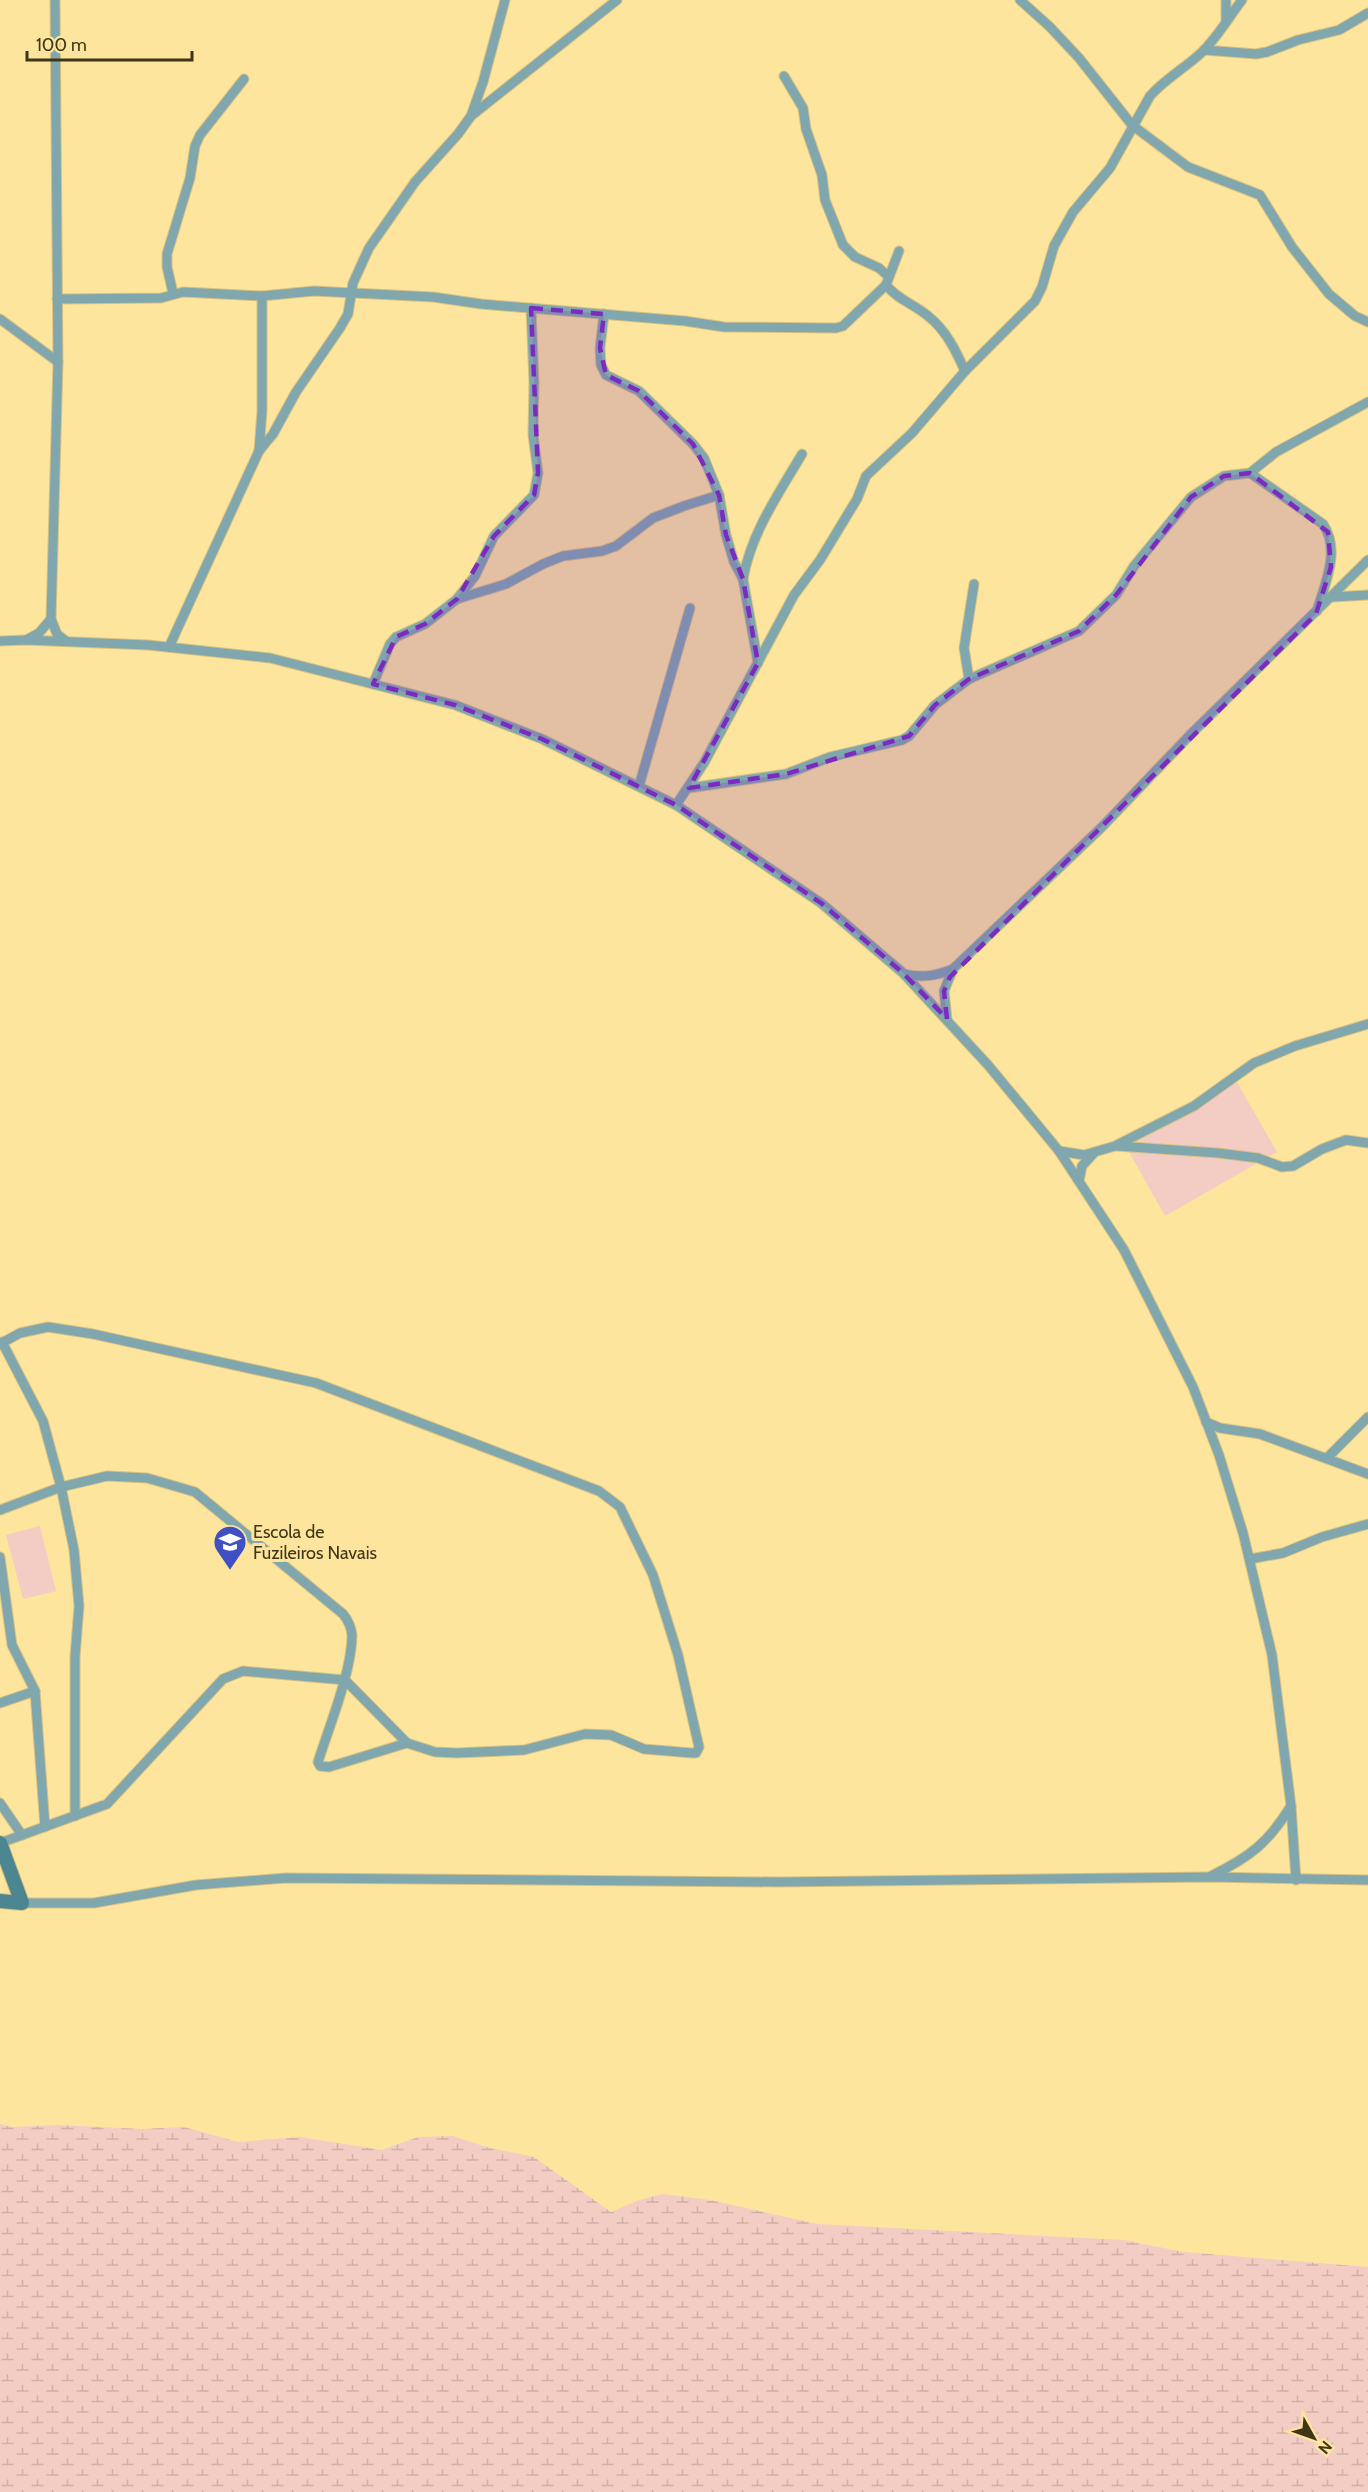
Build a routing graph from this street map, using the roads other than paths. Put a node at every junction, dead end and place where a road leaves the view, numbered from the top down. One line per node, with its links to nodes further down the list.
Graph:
1 (54, 0): 19 (street)
2 (505, 0): 12 (street)
3 (617, 0): 12 (street)
4 (1020, 0): 13 (street)
5 (1226, 0): 8 (street)
6 (1242, 0): 8 (street)
7 (1368, 13): 9 (street)
8 (1226, 21): 9 (street)
9 (1204, 50): 13 (street)
10 (784, 76): 15 (street)
11 (244, 79): 16 (street)
12 (471, 116): 17 (street)
13 (1132, 125): 23 (street); 25 (street)
14 (899, 251): 15 (street)
15 (887, 281): 21 (street); 25 (street)
16 (173, 293): 18 (street); 19 (street)
17 (350, 294): 18 (street); 20 (street); 27 (street)
18 (262, 296): 27 (street)
19 (57, 299): 24 (street)
20 (531, 308): 21 (street); 36 (street)
21 (604, 314): 30 (street)
22 (0, 319): 24 (street)
23 (1368, 322)
24 (58, 362): 39 (street)
25 (965, 371): 44 (street)
26 (1368, 402): 29 (street)
27 (259, 451): 43 (street)
28 (802, 454): 32 (street)
29 (1250, 473): 38 (street); 45 (street)
30 (719, 495): 32 (street); 36 (street)
31 (1368, 560): 35 (street)
32 (743, 579): 44 (street)
33 (974, 584): 45 (street)
34 (1368, 595): 35 (street)
35 (1332, 597): 38 (street)
36 (457, 599): 46 (street)
37 (690, 608): 47 (street)
38 (1316, 614): 50 (street)
39 (51, 619): 40 (street); 41 (street)
40 (26, 640): 41 (street); 42 (street)
41 (66, 641): 43 (street)
42 (0, 642)
43 (169, 647): 46 (street)
44 (758, 663): 48 (street)
45 (969, 679): 48 (street)
46 (373, 684): 47 (street)
47 (639, 786): 49 (street)
48 (689, 788): 49 (street)
49 (676, 805): 51 (street)
50 (953, 969): 51 (street); 52 (street)
51 (903, 973): 52 (street)
52 (947, 1019): 56 (street)
53 (1368, 1024): 55 (street)
54 (1368, 1143): 55 (street)
55 (1115, 1146): 57 (street)
56 (1059, 1151): 57 (street); 58 (street)
57 (1093, 1154): 58 (street)
58 (1079, 1181): 61 (street)
59 (1, 1343): 64 (street); 72 (street)
60 (1368, 1417): 62 (street)
61 (1206, 1422): 62 (street); 68 (street)
62 (1327, 1458): 63 (street)
63 (1368, 1474)
64 (61, 1487): 65 (street); 69 (street); 75 (street)
65 (0, 1510)
66 (1368, 1524): 68 (street)
67 (0, 1557): 70 (street)
68 (1250, 1559): 74 (street)
69 (345, 1680): 72 (street); 72 (street); 75 (street)
70 (34, 1691): 71 (street); 76 (street)
71 (0, 1703)
72 (407, 1743)
73 (0, 1803): 77 (street)
74 (1292, 1806): 79 (street); 80 (street)
75 (75, 1816): 76 (street)
76 (45, 1827): 77 (street)
77 (22, 1835): 78 (street)
78 (0, 1843): 83 (street)
79 (1209, 1877): 80 (street); 83 (street)
80 (1296, 1880): 81 (street)
81 (1368, 1880)
82 (0, 1901): 83 (street)
83 (22, 1903)

